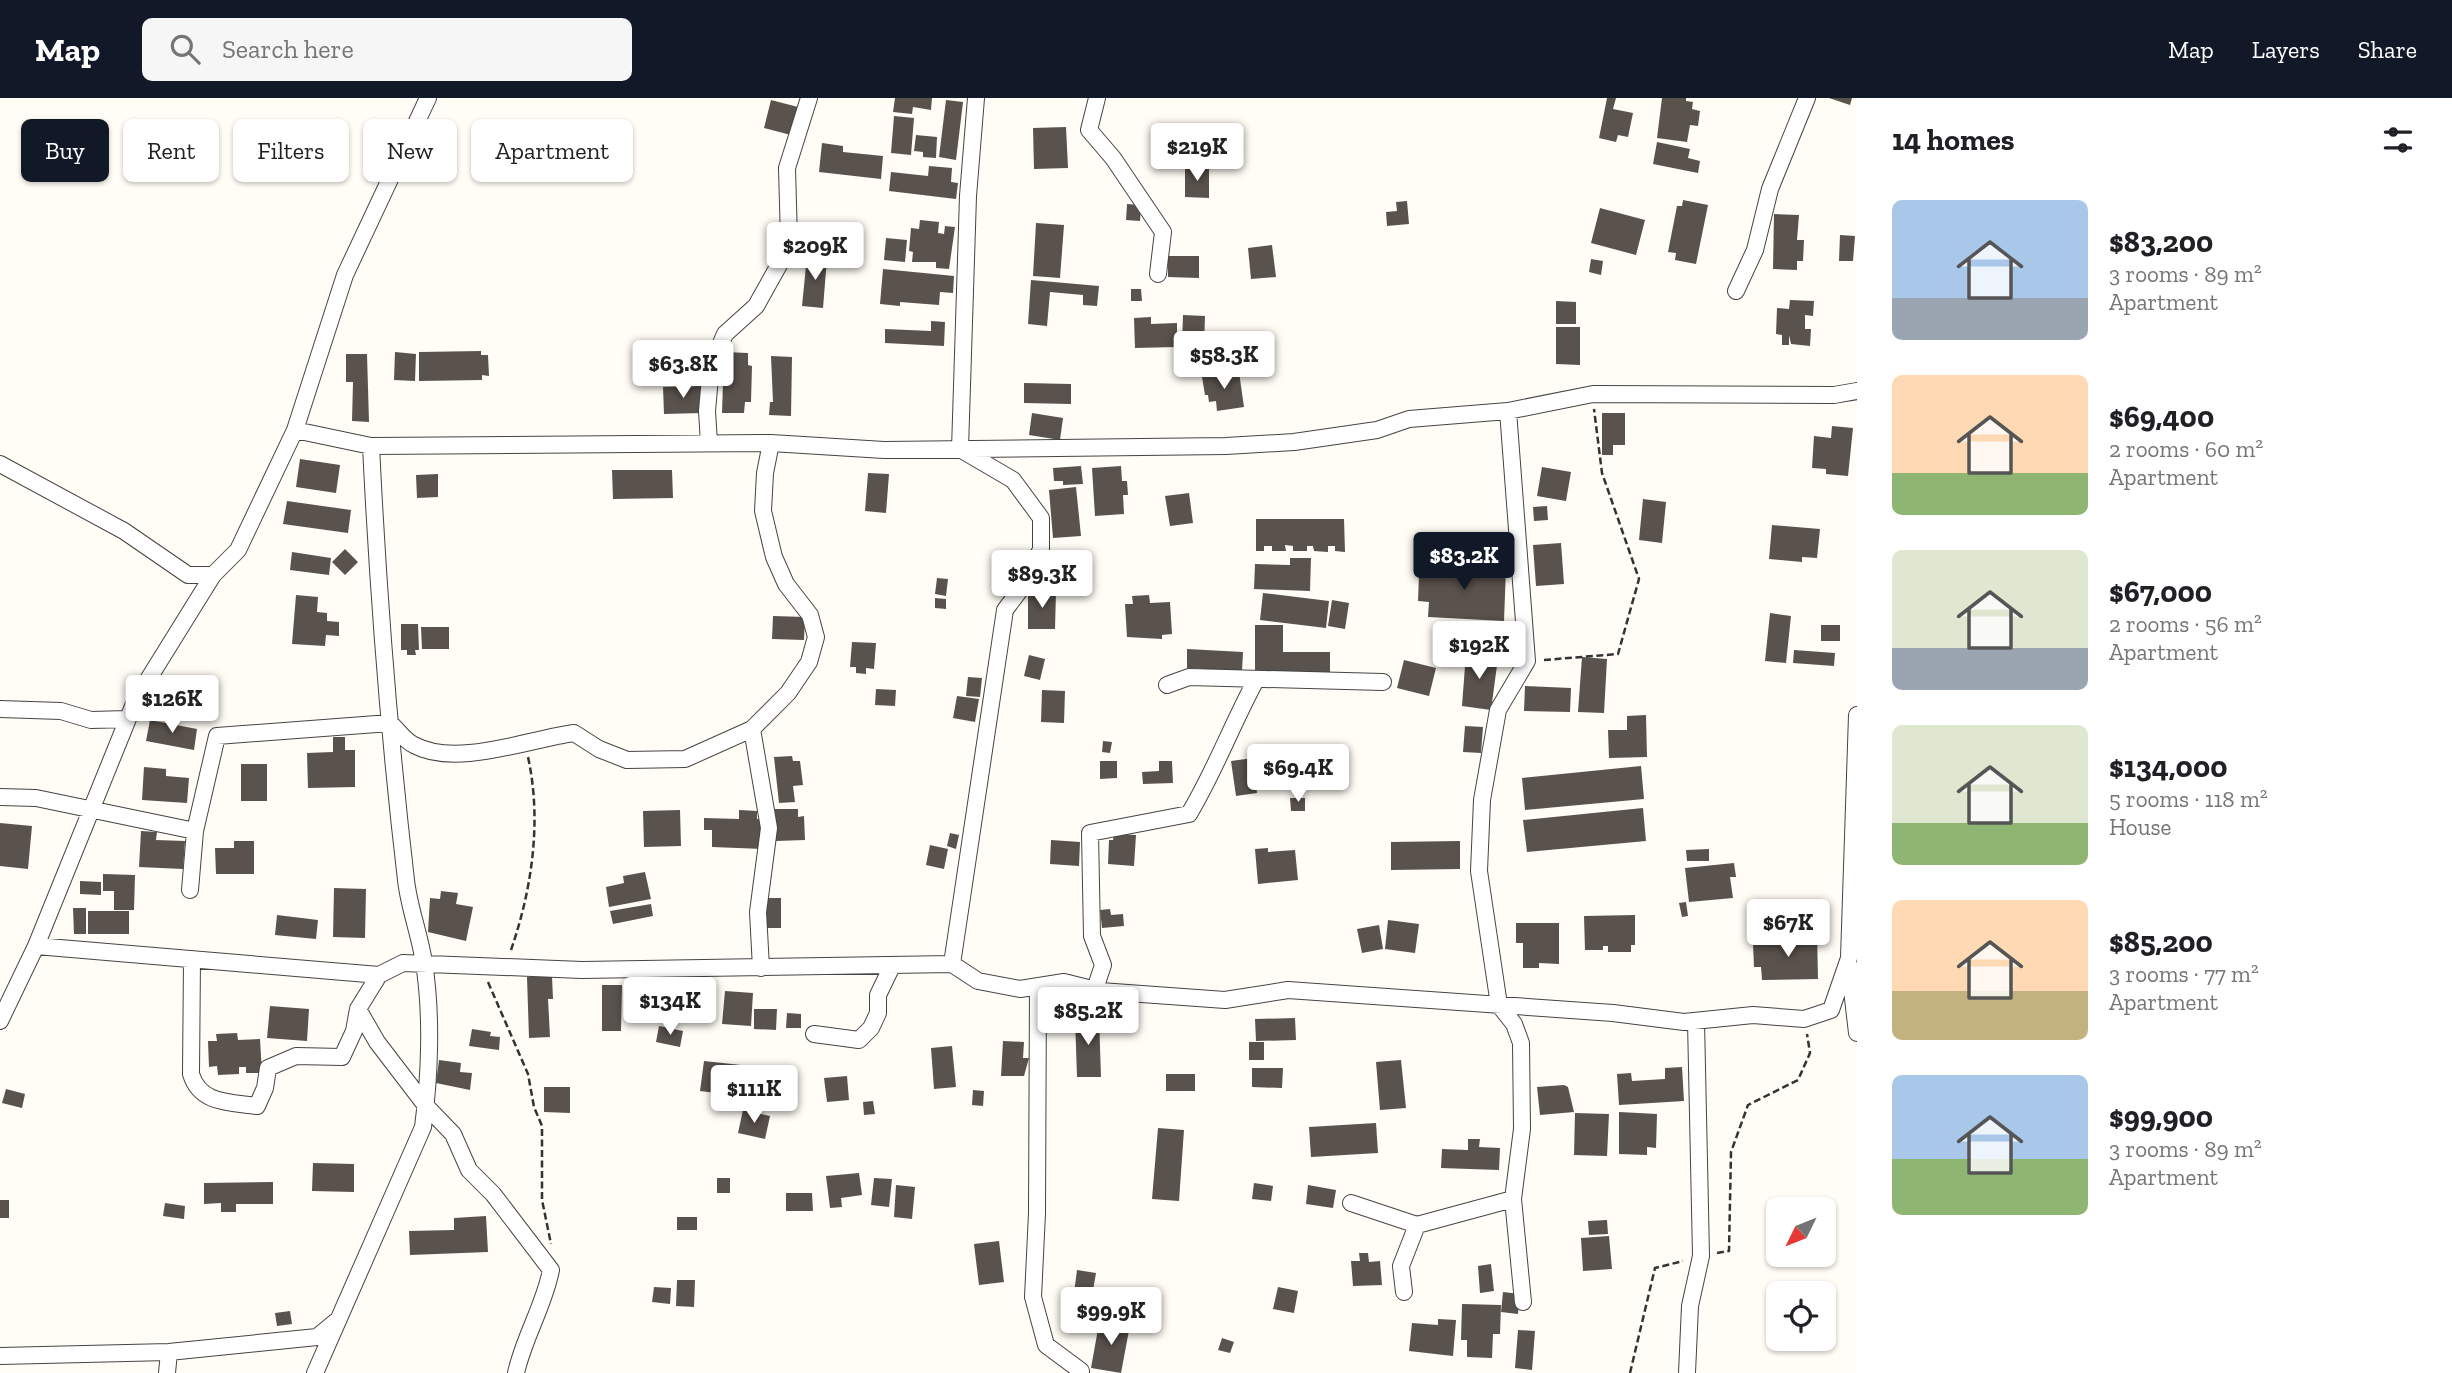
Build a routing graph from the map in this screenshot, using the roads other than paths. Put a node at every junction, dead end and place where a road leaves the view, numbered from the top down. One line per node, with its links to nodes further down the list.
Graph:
1 (428, 98): 10 (street)
2 (810, 98): 11 (street)
3 (976, 98): 14 (street)
4 (1097, 98): 6 (street)
5 (1807, 98): 7 (street)
6 (1158, 274)
7 (1736, 291)
8 (1857, 391): 9 (street)
9 (1508, 411): 14 (street); 40 (street)
10 (295, 430): 13 (street); 16 (street)
11 (709, 443): 12 (street); 13 (street)
12 (771, 443): 14 (street); 24 (street)
13 (371, 446): 23 (street)
14 (960, 449): 34 (street)
15 (0, 464): 16 (street)
16 (213, 575): 22 (street)
17 (1256, 680): 18 (street); 19 (street); 39 (street)
18 (1382, 682)
19 (1167, 684)
20 (0, 709): 22 (street)
21 (1857, 715): 27 (street)
22 (128, 719): 26 (street)
23 (390, 723): 24 (street); 28 (street); 33 (street)
24 (752, 729): 36 (street)
25 (0, 797): 26 (street)
26 (91, 808): 28 (street); 30 (street)
27 (1855, 813): 31 (street)
28 (195, 831): 29 (street)
29 (190, 890)
30 (36, 946): 32 (street); 42 (street)
31 (1849, 958): 43 (street); 44 (street)
32 (192, 959): 37 (street); 41 (street)
33 (425, 964): 36 (street); 37 (street); 46 (street)
34 (952, 964): 35 (street); 38 (street)
35 (892, 966): 36 (street); 45 (street)
36 (761, 968)
37 (379, 975): 41 (street)
38 (1038, 986): 39 (street); 55 (street)
39 (1095, 989): 40 (street)
40 (1499, 1005): 43 (street); 47 (street)
41 (358, 1009): 46 (street)
42 (0, 1021)
43 (1696, 1021): 59 (street)
44 (1857, 1033)
45 (814, 1034)
46 (426, 1106): 52 (street); 58 (street)
47 (1513, 1199): 49 (street); 51 (street)
48 (1351, 1203): 49 (street)
49 (1418, 1225): 50 (street)
50 (1404, 1292)
51 (1523, 1302)
52 (341, 1317): 53 (street); 57 (street)
53 (169, 1352): 54 (street); 56 (street)
54 (0, 1356)
55 (1081, 1371)
56 (167, 1373)
57 (315, 1373)
58 (516, 1373)
59 (1687, 1373)

